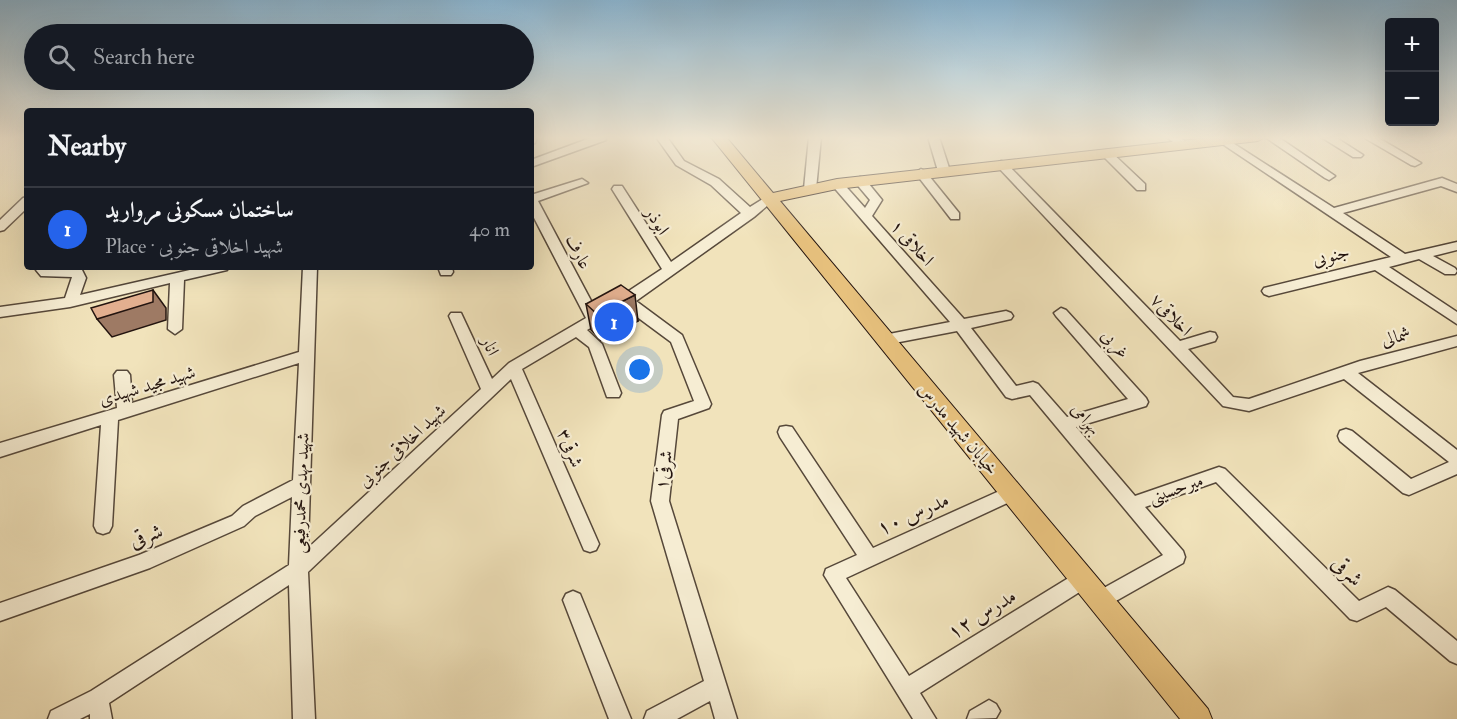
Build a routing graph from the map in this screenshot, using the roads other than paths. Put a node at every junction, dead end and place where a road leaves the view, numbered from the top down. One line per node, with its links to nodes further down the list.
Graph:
1 (694, 171): 24 (street)
2 (746, 171): 20 (main road, خیابان شهید مدرس)
3 (812, 171): 18 (street)
4 (944, 171): 5 (main road); 10 (main road)
5 (948, 171)
6 (1007, 171): 55 (street, اخلاقی۷)
7 (1124, 171): 15 (street)
8 (1270, 171): 23 (street)
9 (1321, 171): 11 (street)
10 (921, 173): 12 (main road); 25 (street)
11 (1329, 176)
12 (860, 181): 14 (main road); 26 (street)
13 (582, 183): 19 (street)
14 (837, 184): 18 (main road); 26 (street, اخلاقی ۱)
15 (1141, 188)
16 (1457, 188): 23 (street)
17 (618, 189): 36 (street, ابوذر)
18 (810, 189): 20 (main road)
19 (534, 199)
20 (769, 199): 24 (street, شهید اخلاقی جنوبی); 53 (main road, خیابان شهید مدرس)
21 (24, 204): 27 (street)
22 (534, 206): 48 (street, عارف)
23 (1333, 212): 30 (street)
24 (750, 214): 36 (street, شهید اخلاقی جنوبی)
25 (955, 216)
26 (865, 217): 49 (street, اخلاقی ۱)
27 (0, 227)
28 (1457, 246): 29 (street)
29 (1424, 256): 30 (street); 37 (street)
30 (1403, 259): 31 (street, جنوبی)
31 (1377, 265): 40 (street, جنوبی); 47 (street)
32 (43, 270): 42 (street)
33 (161, 270): 39 (street)
34 (208, 270): 38 (street)
35 (310, 270): 56 (street, شهید مهدی محمدرفیعی)
36 (669, 270): 41 (street, شهید اخلاقی جنوبی)
37 (1450, 271)
38 (177, 277): 39 (street); 50 (street)
39 (153, 282): 42 (street)
40 (1269, 291)
41 (626, 301): 48 (street, شهید اخلاقی جنوبی); 82 (street, شرقی۱)
42 (70, 302): 43 (street)
43 (0, 312)
44 (1061, 313): 63 (street, غربی)
45 (456, 316): 60 (street, انار)
46 (1006, 316): 49 (street)
47 (1457, 319)
48 (594, 320): 51 (street, شهید اخلاقی جنوبی)
49 (961, 325): 53 (street); 63 (street, بهرامی)
50 (175, 329)
51 (577, 330): 57 (street, شهید اخلاقی جنوبی); 61 (street)
52 (1210, 337): 55 (street)
53 (884, 340): 71 (main road, خیابان شهید مدرس)
54 (1457, 341): 58 (street, شمالی)
55 (1175, 348): 58 (street, اخلاقی۷)
56 (305, 356): 62 (street, شهید مجید شهیدی); 70 (street, شهید مهدی محمدرفیعی)
57 (514, 368): 60 (street, شهید اخلاقی جنوبی); 74 (street, شرقی۳)
58 (1347, 373): 67 (street)
59 (122, 375): 62 (street)
60 (490, 392): 76 (street, شهید اخلاقی جنوبی)
61 (613, 393)
62 (117, 416): 66 (street, شهید مجید شهیدی); 73 (street)
63 (1065, 424): 72 (street, بهرامی)
64 (786, 432): 75 (street)
65 (1346, 436): 68 (street)
66 (0, 450)
67 (1457, 459)
68 (1457, 466)
69 (1219, 474): 72 (street, میرحسینی); 81 (street, شرقی)
70 (301, 484): 76 (street, شهید مهدی محمدرفیعی); 80 (street, شرقی)
71 (1012, 493): 75 (street, مدرس ۱۰); 77 (main road, خیابان شهید مدرس)
72 (1133, 504): 79 (street, بهرامی)
73 (103, 526)
74 (590, 544)
75 (869, 558): 83 (street, مدرس ۱۰)
76 (298, 569): 84 (street, شهید اخلاقی جنوبی); 86 (street, شهید مهدی محمدرفیعی)
77 (1082, 580): 79 (main road, خیابان شهید مدرس); 83 (street, مدرس ۱۲)
78 (573, 600): 87 (street)
79 (1100, 600): 91 (main road, خیابان شهید مدرس)
80 (0, 612)
81 (1457, 654)
82 (715, 687): 88 (street); 89 (street, شرقی۱)
83 (907, 689): 90 (street)
84 (100, 709): 85 (street, شهید اخلاقی جنوبی)
85 (59, 719)
86 (304, 719)
87 (620, 719)
88 (655, 719)
89 (726, 719)
90 (925, 719)
91 (1198, 719)

